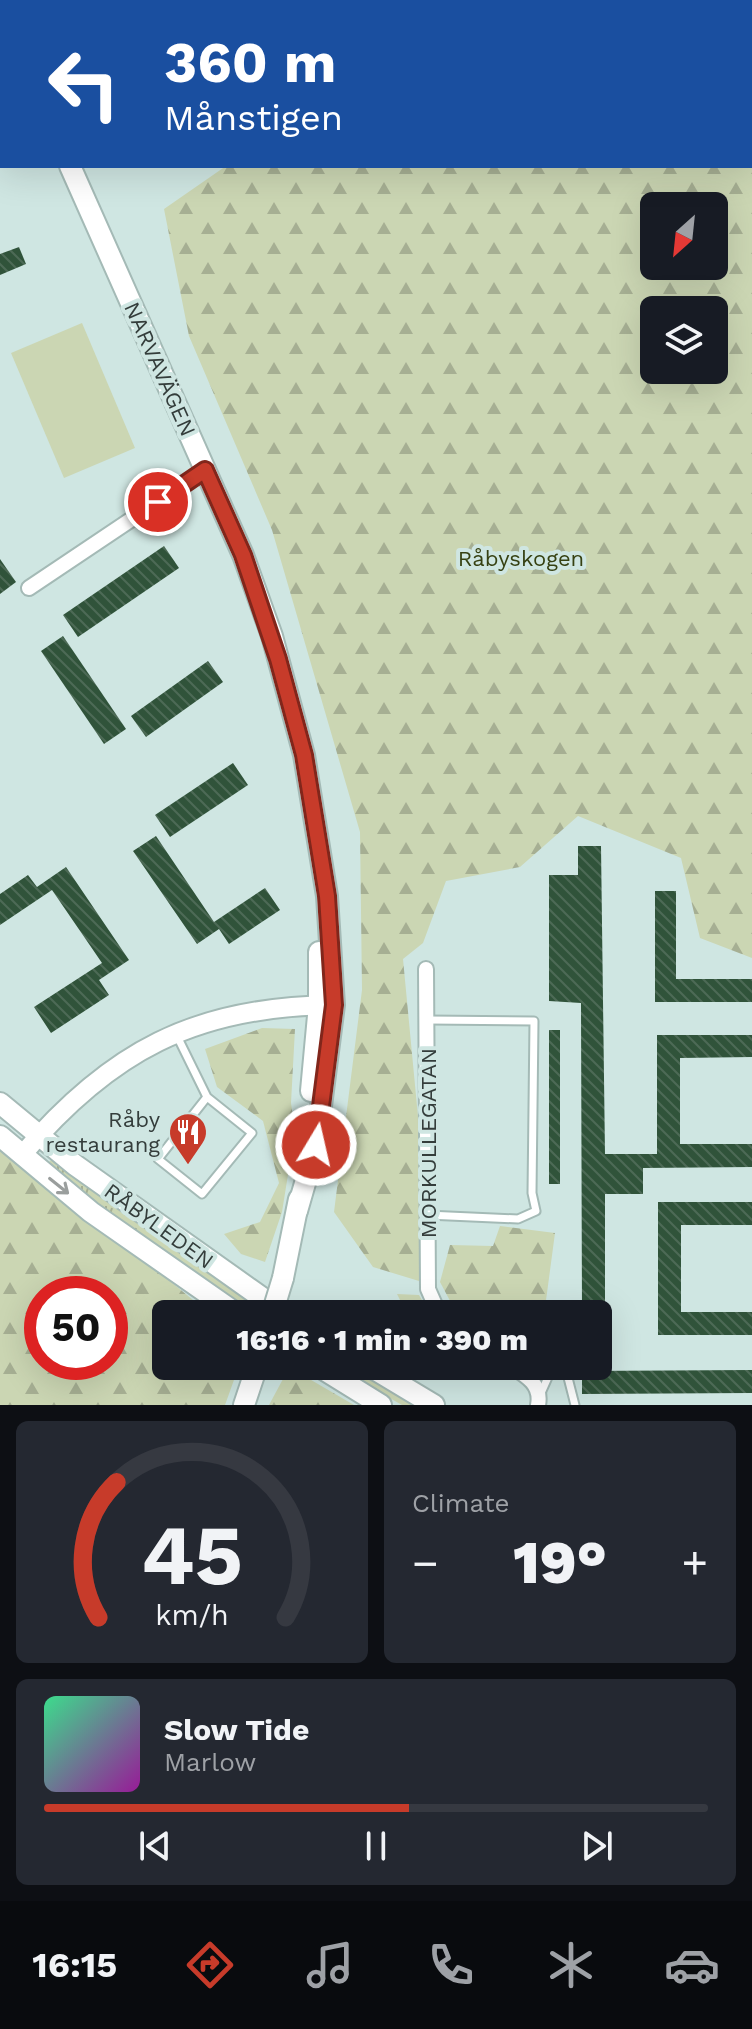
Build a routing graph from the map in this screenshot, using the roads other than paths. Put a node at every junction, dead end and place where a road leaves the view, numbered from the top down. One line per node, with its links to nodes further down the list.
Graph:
1 (71, 168): 2 (main road, NARVAVÄGEN)
2 (205, 470): 3 (street); 5 (main road, NARVAVÄGEN)
3 (29, 588)
4 (426, 969): 6 (street, MORKULLEGATAN)
5 (326, 1005): 7 (street); 16 (main road, NARVAVÄGEN, bridge)
6 (428, 1020): 13 (street, MORKULLEGATAN); 13 (lane)
7 (175, 1032): 8 (lane); 10 (street)
8 (207, 1097): 8 (lane)
9 (0, 1103): 10 (main road, RÅBYLEDEN)
10 (40, 1134): 12 (street); 15 (main road, RÅBYLEDEN)
11 (0, 1136): 12 (main road, RÅBYLEDEN)
12 (22, 1155): 14 (main road, RÅBYLEDEN, one-way to 14)
13 (427, 1215): 17 (street, MORKULLEGATAN)
14 (217, 1300)
15 (265, 1300)
16 (276, 1300)
17 (433, 1300)
18 (252, 1380): 25 (main road)
19 (341, 1380): 26 (main road)
20 (392, 1380): 27 (main road)
21 (530, 1380): 24 (street)
22 (548, 1380): 24 (lane)
23 (569, 1380): 28 (lane)
24 (539, 1399)
25 (244, 1405)
26 (381, 1405)
27 (434, 1405)
28 (575, 1405)

